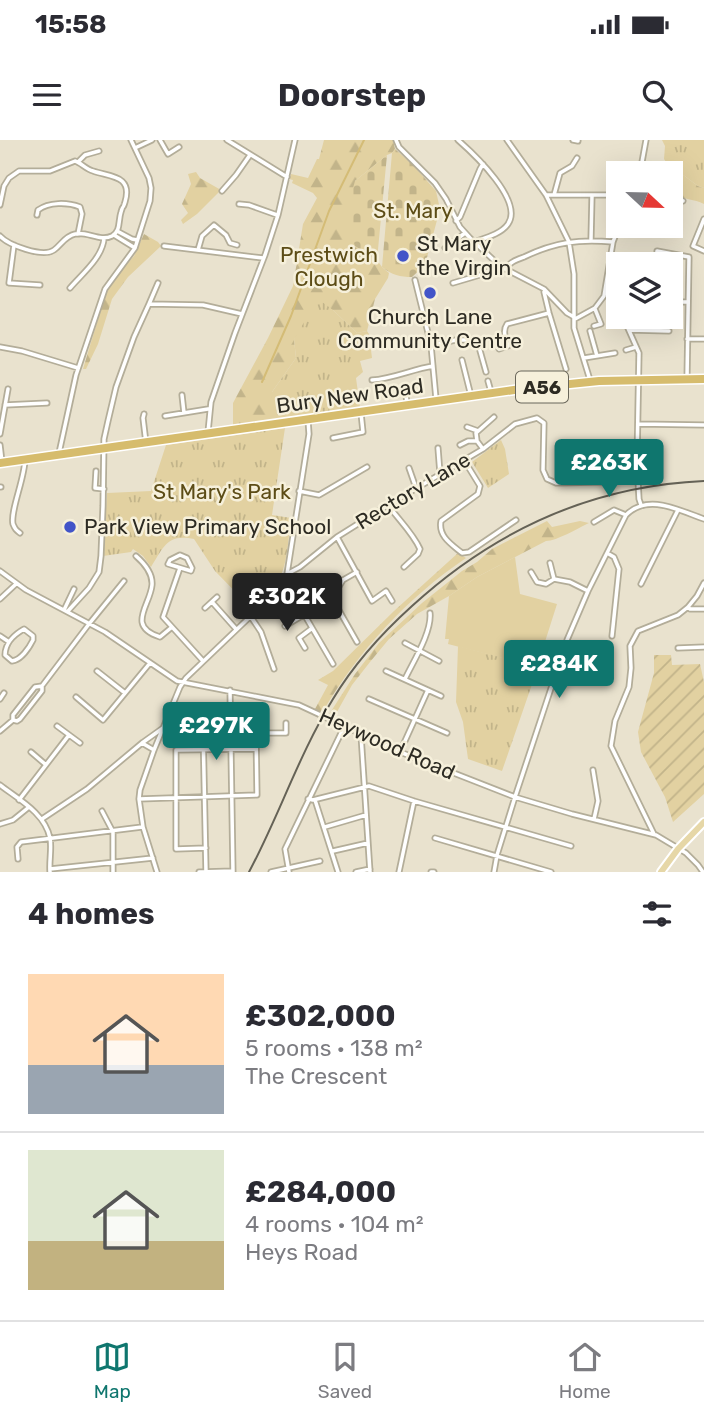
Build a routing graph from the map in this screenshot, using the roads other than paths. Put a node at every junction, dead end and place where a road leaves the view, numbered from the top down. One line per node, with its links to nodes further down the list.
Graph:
1 (131, 140): 11 (street)
2 (152, 140): 11 (street)
3 (160, 140): 10 (street)
4 (227, 140): 13 (street)
5 (295, 140): 18 (street)
6 (458, 140): 17 (street)
7 (646, 140): 15 (street)
8 (396, 141): 29 (street)
9 (510, 141): 20 (street)
10 (179, 147)
11 (135, 148): 36 (street)
12 (99, 151): 16 (street)
13 (250, 155): 18 (street); 19 (street)
14 (577, 159): 21 (street)
15 (642, 161)
16 (78, 162): 25 (street); 30 (street)
17 (483, 164): 29 (street); 38 (street)
18 (287, 177): 26 (street)
19 (222, 191)
20 (546, 195): 21 (street); 39 (street)
21 (554, 195): 23 (street)
22 (606, 195): 23 (street)
23 (592, 196): 37 (street)
24 (239, 204): 26 (street)
25 (0, 205)
26 (278, 215): 50 (street)
27 (37, 216): 32 (street)
28 (704, 219): 47 (street)
29 (456, 221): 31 (street)
30 (116, 233): 34 (street); 36 (street); 44 (street)
31 (465, 233): 38 (street); 45 (street)
32 (78, 234): 34 (street); 41 (street)
33 (0, 236): 41 (street)
34 (104, 238): 58 (street)
35 (614, 238): 40 (street)
36 (138, 240): 44 (street)
37 (591, 240): 39 (street); 40 (street)
38 (474, 242): 51 (street)
39 (569, 242): 51 (street); 67 (street)
40 (613, 242): 48 (street)
41 (14, 245): 54 (street)
42 (236, 245): 46 (street)
43 (164, 246): 46 (street)
44 (135, 248): 84 (street)
45 (445, 248)
46 (198, 250): 50 (street)
47 (704, 251)
48 (611, 252)
49 (683, 256): 62 (street)
50 (263, 258): 66 (street)
51 (503, 268): 56 (street); 59 (street)
52 (0, 281): 54 (street)
53 (415, 281): 74 (street)
54 (9, 283): 57 (street)
55 (158, 283): 63 (street)
56 (453, 283)
57 (40, 285)
58 (70, 288)
59 (544, 289): 65 (street); 67 (street)
60 (606, 292): 64 (street)
61 (683, 302): 62 (street)
62 (688, 302): 72 (street)
63 (149, 304): 66 (street); 122 (street)
64 (595, 308): 67 (street); 68 (street)
65 (549, 313): 77 (street); 85 (street)
66 (242, 314): 104 (street)
67 (575, 319): 81 (street)
68 (594, 326)
69 (629, 330): 71 (street); 75 (street)
70 (590, 331): 80 (street)
71 (669, 331)
72 (687, 339): 73 (street); 88 (street)
73 (704, 340)
74 (431, 345): 83 (street); 86 (street)
75 (636, 346): 78 (street); 91 (street)
76 (0, 347): 84 (street)
77 (499, 349)
78 (626, 350)
79 (615, 352): 80 (street)
80 (597, 356): 81 (street)
81 (584, 358): 93 (street)
82 (462, 360): 99 (street)
83 (433, 366): 90 (street); 101 (street)
84 (78, 368): 125 (street)
85 (566, 369)
86 (486, 372)
87 (520, 377): 96 (street)
88 (688, 379): 89 (highway, Bury New Road / A56); 91 (highway, Bury New Road / A56)
89 (704, 379)
90 (372, 380)
91 (639, 380): 93 (highway, Bury New Road / A56); 111 (street)
92 (488, 381): 97 (street)
93 (591, 381): 96 (highway, Bury New Road / A56)
94 (405, 386): 103 (street)
95 (8, 389): 102 (street)
96 (521, 390): 97 (highway, Bury New Road / A56)
97 (492, 393): 99 (highway, Bury New Road / A56)
98 (181, 395): 105 (street)
99 (471, 397): 101 (highway, Bury New Road / A56)
100 (47, 402): 102 (street)
101 (437, 402): 103 (highway, Bury New Road / A56)
102 (5, 405): 115 (street)
103 (407, 405): 106 (highway, Bury New Road / A56)
104 (209, 409): 105 (street); 116 (street)
105 (184, 413): 108 (street)
106 (361, 413): 110 (highway, Bury New Road / A56); 117 (street)
107 (144, 414): 119 (street)
108 (165, 416)
109 (494, 417): 114 (street)
110 (308, 420): 116 (highway, Bury New Road / A56); 138 (street)
111 (638, 424): 112 (street); 133 (street)
112 (704, 425)
113 (467, 427): 114 (street)
114 (478, 431): 118 (street)
115 (0, 434)
116 (208, 434): 119 (highway, Bury New Road / A56)
117 (333, 438)
118 (477, 441): 121 (street); 124 (street)
119 (146, 443): 122 (highway, Bury New Road / A56)
120 (0, 444): 129 (street)
121 (460, 445)
122 (104, 448): 125 (highway, Bury New Road / A56); 137 (street)
123 (438, 448): 134 (street)
124 (483, 449): 128 (street, Rectory Lane); 135 (street, Rectory Lane)
125 (59, 455): 127 (highway, Bury New Road / A56)
126 (601, 458): 135 (street)
127 (25, 459): 129 (highway, Bury New Road / A56); 146 (street)
128 (464, 460): 134 (street, Rectory Lane); 144 (street)
129 (1, 462)
130 (367, 467): 138 (street)
131 (409, 468): 136 (street)
132 (96, 471): 137 (street)
133 (637, 473): 135 (street, Rectory Lane); 140 (street)
134 (440, 474): 136 (street, Rectory Lane)
135 (604, 482)
136 (416, 488): 139 (street, Rectory Lane)
137 (104, 489): 172 (street)
138 (299, 491): 156 (street)
139 (388, 505): 147 (street, Rectory Lane); 151 (street)
140 (641, 505): 141 (street); 142 (street)
141 (678, 510): 143 (street); 161 (street)
142 (626, 515): 145 (street); 148 (street)
143 (704, 519)
144 (516, 520)
145 (594, 522)
146 (20, 533)
147 (337, 537): 154 (street); 156 (street, Rectory Lane)
148 (607, 553): 163 (street); 182 (street)
149 (136, 556): 178 (street)
150 (550, 563): 157 (street)
151 (404, 567)
152 (180, 568): 152 (street); 178 (street)
153 (0, 571): 160 (street, Heywood Road)
154 (357, 572): 165 (street); 167 (street)
155 (531, 572): 157 (street)
156 (287, 574): 175 (street, Rectory Lane)
157 (554, 579): 163 (street)
158 (124, 581): 176 (street)
159 (704, 583): 169 (street)
160 (16, 584): 166 (street); 172 (street, Heywood Road)
161 (641, 584)
162 (74, 589): 172 (street)
163 (587, 591): 234 (street)
164 (217, 597): 168 (street)
165 (332, 598): 174 (street); 184 (street)
166 (0, 599)
167 (392, 601)
168 (212, 602): 170 (street); 180 (street)
169 (688, 607): 171 (street); 251 (street)
170 (205, 608)
171 (704, 609)
172 (66, 610): 176 (street, Heywood Road)
173 (430, 613): 189 (street)
174 (304, 614): 177 (street); 179 (street)
175 (251, 617): 180 (street, Rectory Lane); 194 (street)
176 (89, 624): 192 (street, Heywood Road); 199 (street)
177 (285, 626)
178 (172, 627): 190 (street)
179 (311, 629): 187 (street); 193 (street)
180 (237, 630): 190 (street, Rectory Lane)
181 (0, 636): 183 (street)
182 (612, 636)
183 (9, 642): 183 (street)
184 (357, 642)
185 (405, 643): 189 (street)
186 (704, 647): 188 (street)
187 (305, 648)
188 (678, 648)
189 (418, 650): 191 (street); 197 (street)
190 (204, 661): 198 (street, Rectory Lane)
191 (439, 661)
192 (150, 663): 198 (street, Heywood Road); 203 (street)
193 (333, 664)
194 (274, 669)
195 (97, 671): 203 (street)
196 (386, 671): 197 (street)
197 (405, 680): 200 (street)
198 (184, 683): 201 (street, Heywood Road); 212 (street, Rectory Lane)
199 (42, 686): 209 (street); 209 (street)
200 (428, 690): 204 (street); 208 (street)
201 (230, 691): 214 (street, Heywood Road); 221 (street)
202 (4, 693): 206 (street)
203 (125, 693): 205 (street)
204 (441, 695)
205 (76, 697)
206 (0, 699)
207 (369, 699): 208 (street)
208 (415, 719): 216 (street); 226 (street)
209 (13, 720): 215 (street)
210 (286, 723): 222 (street)
211 (57, 726): 217 (street)
212 (164, 727): 220 (street); 223 (street, Rectory Lane)
213 (203, 727): 224 (street)
214 (344, 727): 218 (street, Heywood Road); 236 (street)
215 (0, 731)
216 (447, 733)
217 (69, 735): 219 (street); 227 (street)
218 (361, 735): 226 (street, Heywood Road); 230 (street)
219 (80, 743)
220 (142, 743): 223 (street); 243 (street)
221 (231, 749): 222 (street); 224 (street); 231 (street)
222 (256, 749): 231 (street)
223 (154, 750): 235 (street, Rectory Lane)
224 (203, 750): 232 (street); 233 (street)
225 (31, 752): 227 (street)
226 (400, 752): 234 (street, Heywood Road)
227 (46, 764): 237 (street)
228 (593, 770): 244 (street)
229 (0, 785): 237 (street)
230 (364, 787): 238 (street); 239 (street); 242 (street)
231 (232, 796): 233 (street); 271 (street)
232 (176, 797): 233 (street); 235 (street); 256 (street)
233 (204, 797): 256 (street)
234 (515, 797): 244 (street, Heywood Road); 249 (street)
235 (139, 799): 247 (street)
236 (308, 799): 238 (street); 265 (street)
237 (19, 800): 240 (street)
238 (315, 800): 248 (street)
239 (414, 801): 249 (street); 275 (street)
240 (29, 807): 243 (street); 246 (street)
241 (102, 811): 250 (street)
242 (366, 816): 248 (street); 254 (street)
243 (41, 818): 252 (street)
244 (594, 819): 251 (street, Heywood Road)
245 (704, 822): 257 (main road)
246 (0, 824)
247 (143, 827): 250 (street); 260 (street)
248 (324, 827): 258 (street)
249 (505, 828): 255 (street); 259 (street)
250 (113, 832): 252 (street); 263 (street)
251 (654, 834): 257 (street, Heywood Road)
252 (50, 838): 261 (street); 264 (street)
253 (435, 838): 259 (street)
254 (368, 843): 258 (street); 266 (street)
255 (571, 846)
256 (206, 848): 270 (street)
257 (678, 849): 278 (main road); 279 (street, Heywood Road)
258 (332, 852): 273 (street)
259 (497, 855): 276 (street); 277 (street)
260 (153, 858): 263 (street); 268 (street)
261 (18, 859)
262 (320, 861): 265 (street)
263 (112, 862): 264 (street); 267 (street)
264 (50, 870)
265 (288, 870): 272 (street)
266 (370, 871): 274 (street)
267 (113, 872)
268 (156, 872)
269 (199, 872): 270 (street)
270 (206, 872): 271 (street)
271 (233, 872)
272 (271, 872)
273 (338, 872)
274 (356, 872)
275 (399, 872)
276 (494, 872)
277 (551, 872)
278 (661, 872)
279 (703, 872)

